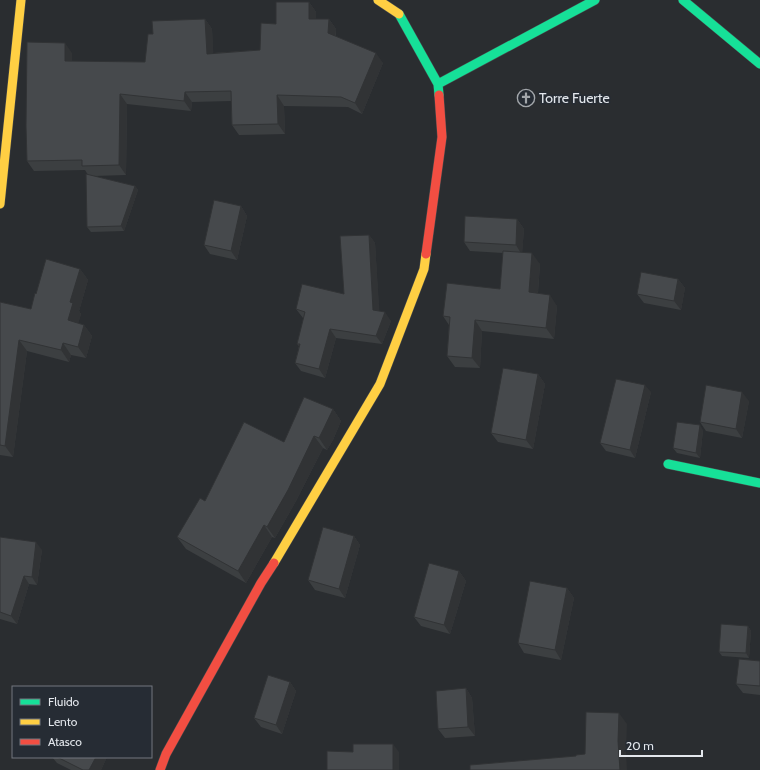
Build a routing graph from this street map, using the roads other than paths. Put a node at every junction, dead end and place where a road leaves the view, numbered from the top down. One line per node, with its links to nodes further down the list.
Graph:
1 (21, 0): 7 (main road)
2 (378, 0): 6 (main road)
3 (595, 0): 6 (main road)
4 (683, 0): 5 (main road)
5 (760, 64)
6 (438, 84): 10 (main road)
7 (0, 204)
8 (668, 464): 9 (main road)
9 (760, 483)
10 (160, 770)

